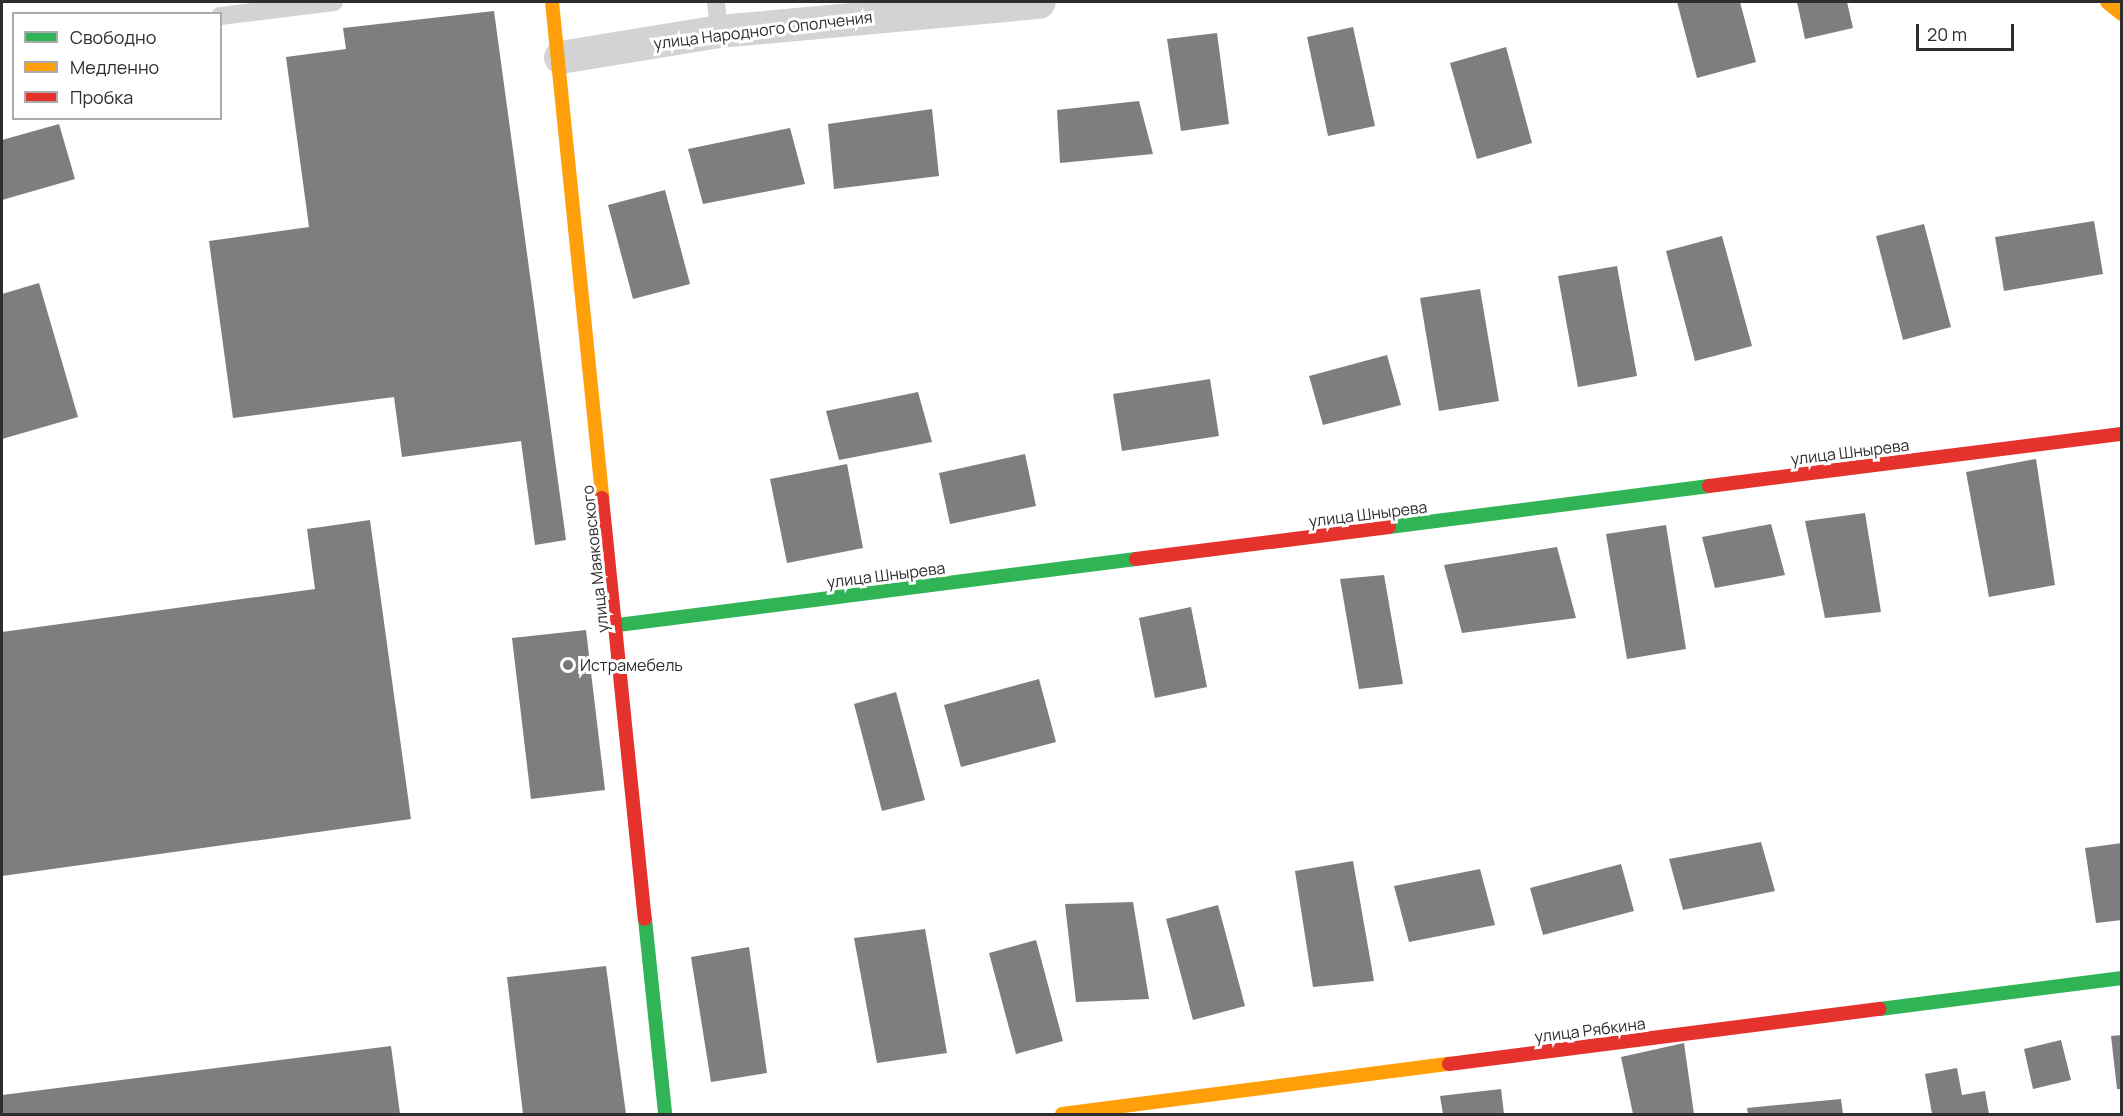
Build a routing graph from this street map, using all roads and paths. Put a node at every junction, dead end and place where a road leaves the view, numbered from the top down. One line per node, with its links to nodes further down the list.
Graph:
1 (334, 2): 6 (lane)
2 (552, 2): 8 (street, улица Маяковского)
3 (1039, 2): 7 (street, улица Народного Ополчения)
4 (2107, 2): 5 (street)
5 (2121, 14)
6 (222, 16)
7 (717, 16): 8 (street, улица Народного Ополчения)
8 (560, 57): 10 (street, улица Маяковского)
9 (2121, 434): 10 (street, улица Шнырева)
10 (618, 625): 12 (street, улица Маяковского)
11 (2121, 978): 13 (street, улица Рябкина)
12 (664, 1114)
13 (1062, 1114)

